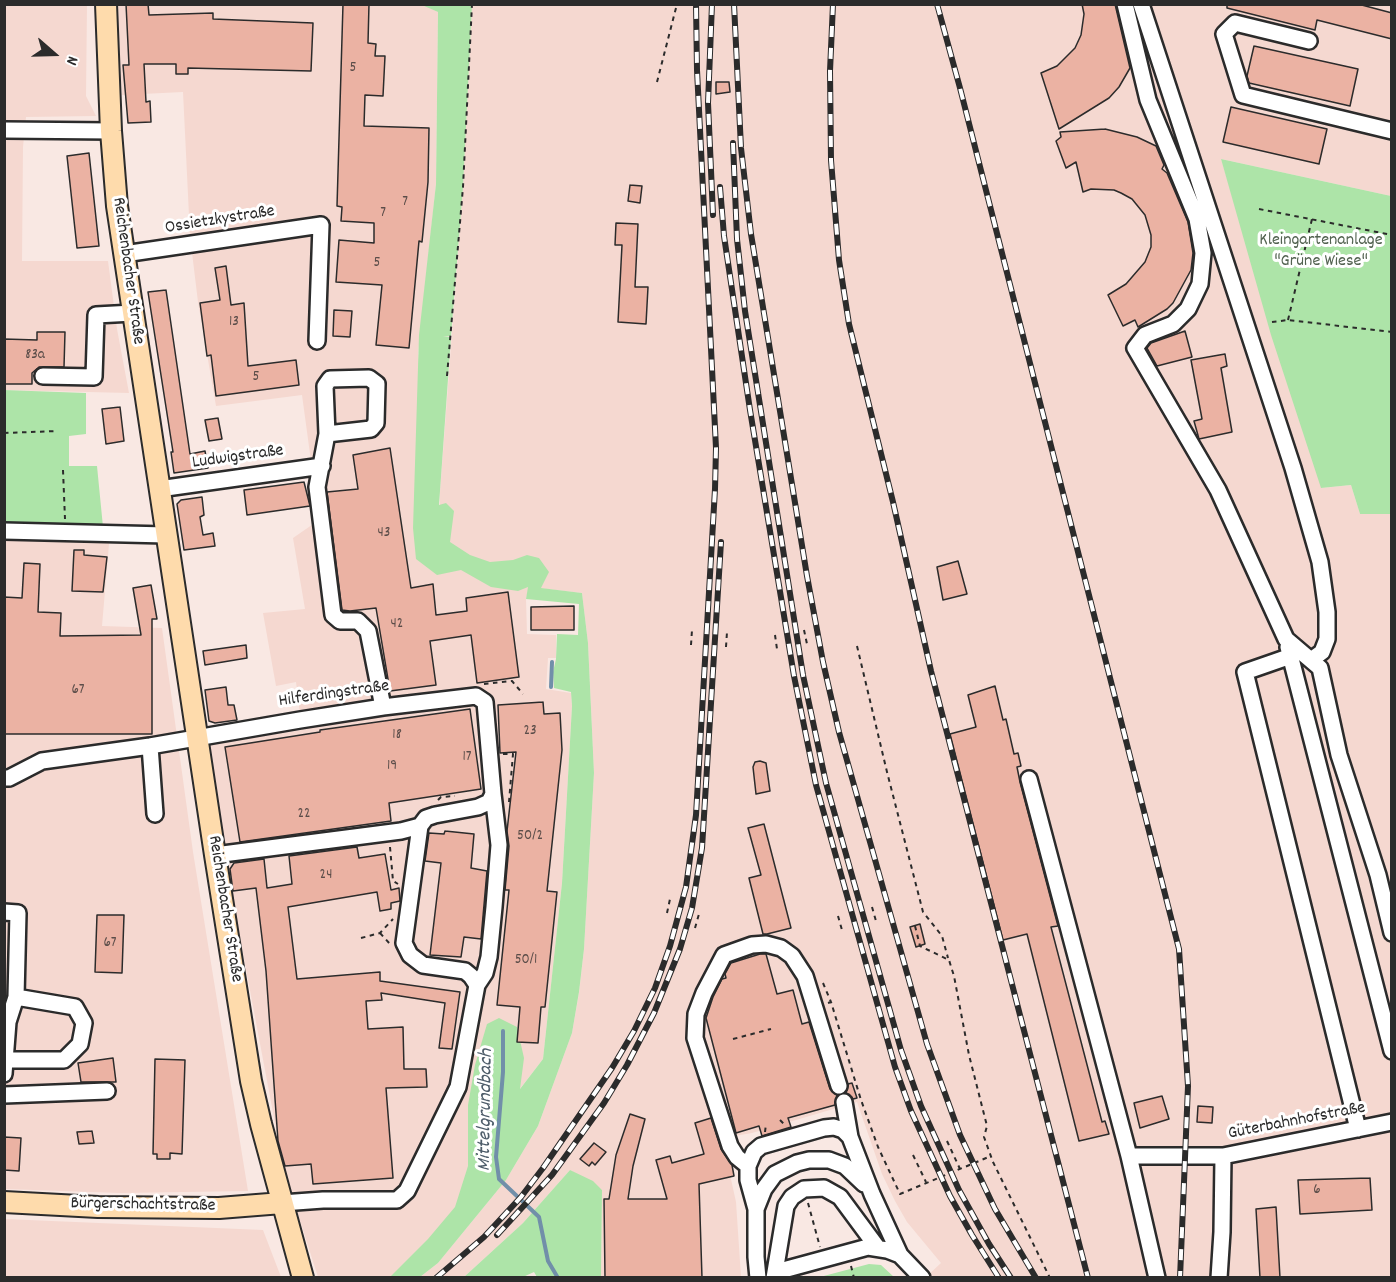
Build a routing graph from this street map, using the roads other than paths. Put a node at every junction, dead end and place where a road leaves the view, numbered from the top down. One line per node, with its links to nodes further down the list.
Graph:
1 (106, 4): 6 (main road, Reichenbacher Straße)
2 (1125, 4): 17 (street)
3 (1142, 4): 19 (street)
4 (1310, 41): 7 (street)
5 (4, 130): 6 (street)
6 (111, 131): 8 (main road, Reichenbacher Straße)
7 (1392, 131)
8 (124, 255): 9 (main road, Reichenbacher Straße); 10 (street, Ossietzkystraße)
9 (133, 313): 11 (street); 14 (main road, Reichenbacher Straße)
10 (317, 340)
11 (43, 376)
12 (327, 434): 12 (street); 13 (street)
13 (322, 466): 14 (street, Ludwigstraße); 20 (street)
14 (159, 489): 16 (main road, Reichenbacher Straße)
15 (4, 531): 16 (street)
16 (166, 536): 21 (main road, Reichenbacher Straße)
17 (1286, 639): 18 (street); 19 (street)
18 (1291, 656): 33 (street); 40 (street)
19 (1311, 660): 30 (street)
20 (384, 707): 21 (street, Hilferdingstraße); 25 (street, Hilferdingstraße)
21 (197, 736): 22 (street, Hilferdingstraße); 28 (main road, Reichenbacher Straße)
22 (150, 746): 23 (street, Hilferdingstraße); 26 (street)
23 (4, 778)
24 (1029, 778): 42 (street)
25 (493, 794): 27 (street); 31 (street)
26 (155, 814)
27 (420, 826): 28 (street); 31 (street)
28 (215, 855): 47 (main road, Reichenbacher Straße)
29 (4, 912): 32 (street)
30 (1392, 933)
31 (477, 985): 47 (street)
32 (16, 997): 34 (street); 34 (street)
33 (1392, 1051)
34 (5, 1067)
35 (839, 1086): 44 (street)
36 (107, 1091): 37 (street)
37 (4, 1095)
38 (844, 1102): 41 (street)
39 (1392, 1122): 40 (street, Güterbahnhofstraße)
40 (1358, 1129): 43 (street, Güterbahnhofstraße)
41 (850, 1137): 44 (street); 45 (street)
42 (1129, 1156): 43 (street); 55 (street)
43 (1223, 1156): 56 (street, Güterbahnhofstraße)
44 (748, 1166): 48 (street)
45 (872, 1194): 48 (street); 50 (street)
46 (4, 1202): 47 (main road, Bürgerschachtstraße)
47 (282, 1203): 51 (main road, Reichenbacher Straße)
48 (756, 1209): 52 (street)
49 (876, 1247): 50 (street); 53 (street); 53 (street)
50 (900, 1255): 54 (street)
51 (303, 1278)
52 (758, 1278)
53 (775, 1278)
54 (922, 1278)
55 (1157, 1278)
56 (1219, 1278)

